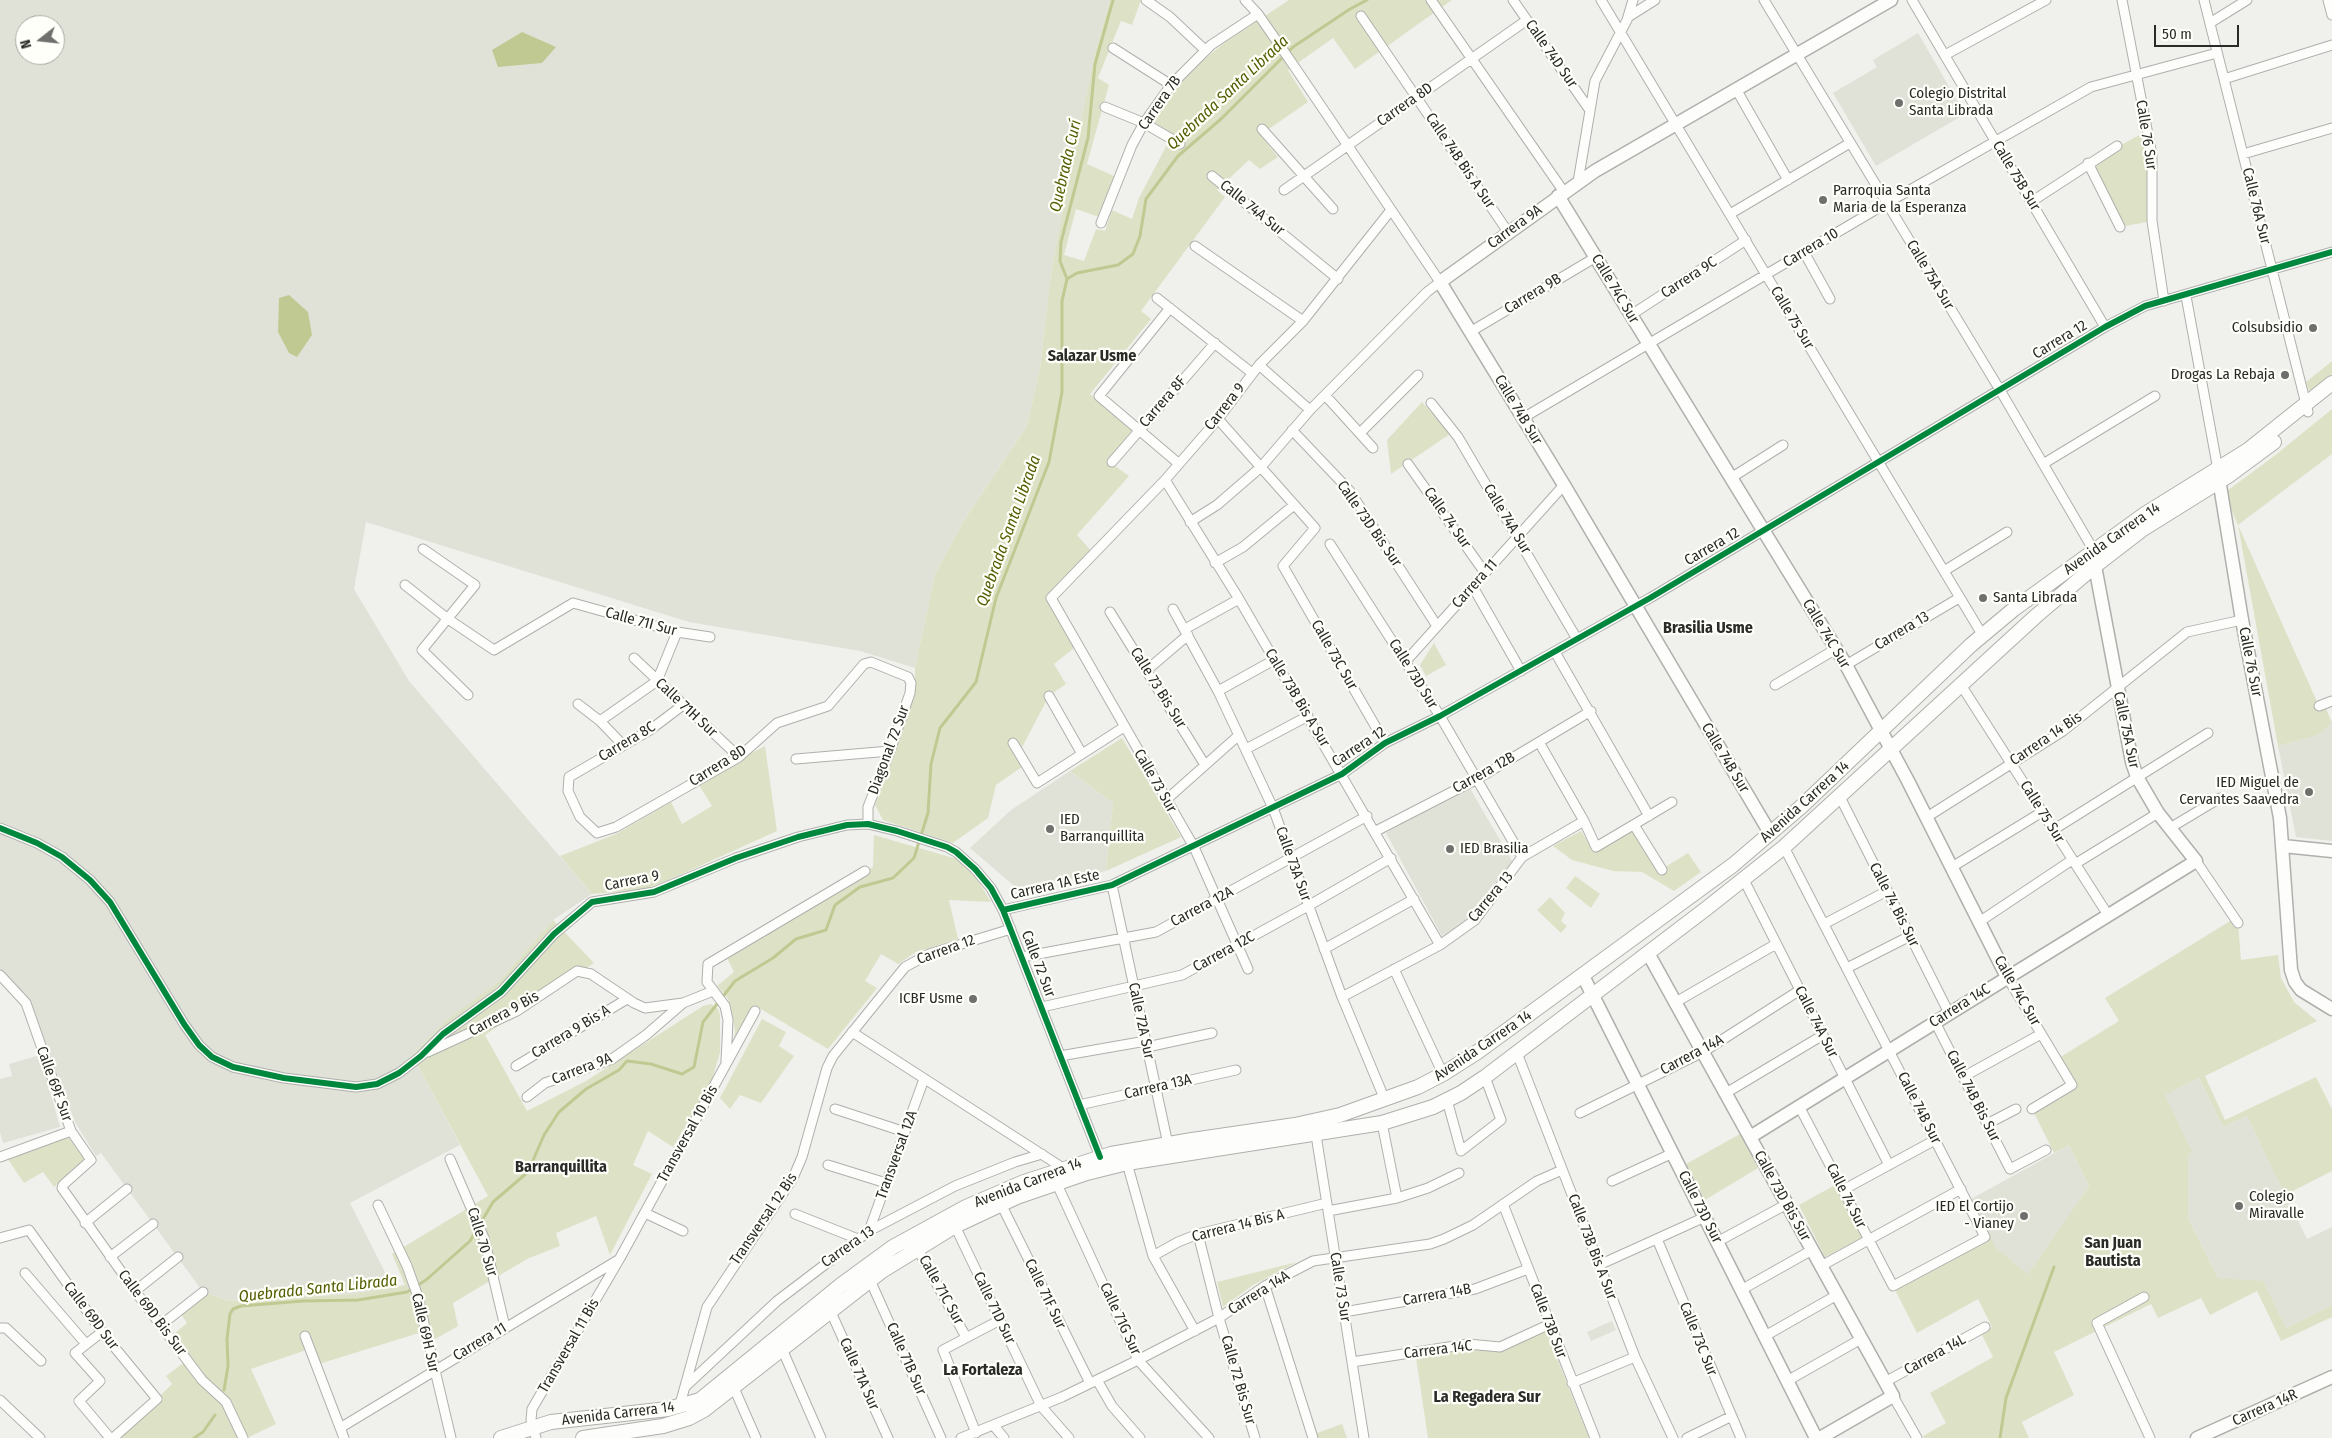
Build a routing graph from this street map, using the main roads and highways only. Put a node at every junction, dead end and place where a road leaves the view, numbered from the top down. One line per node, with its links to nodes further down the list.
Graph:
1 (2332, 383): 3 (main road, Avenida Carrera 14)
2 (2332, 394): 3 (main road, Avenida Carrera 14)
3 (2307, 408): 4 (main road, Avenida Carrera 14)
4 (2218, 476): 5 (main road, Avenida Carrera 14); 5 (main road, Avenida Carrera 14)
5 (1170, 1150): 6 (main road, Avenida Carrera 14); 8 (main road, Avenida Carrera 14)
6 (534, 1433): 7 (main road, Avenida Carrera 14)
7 (501, 1438)
8 (583, 1438)

